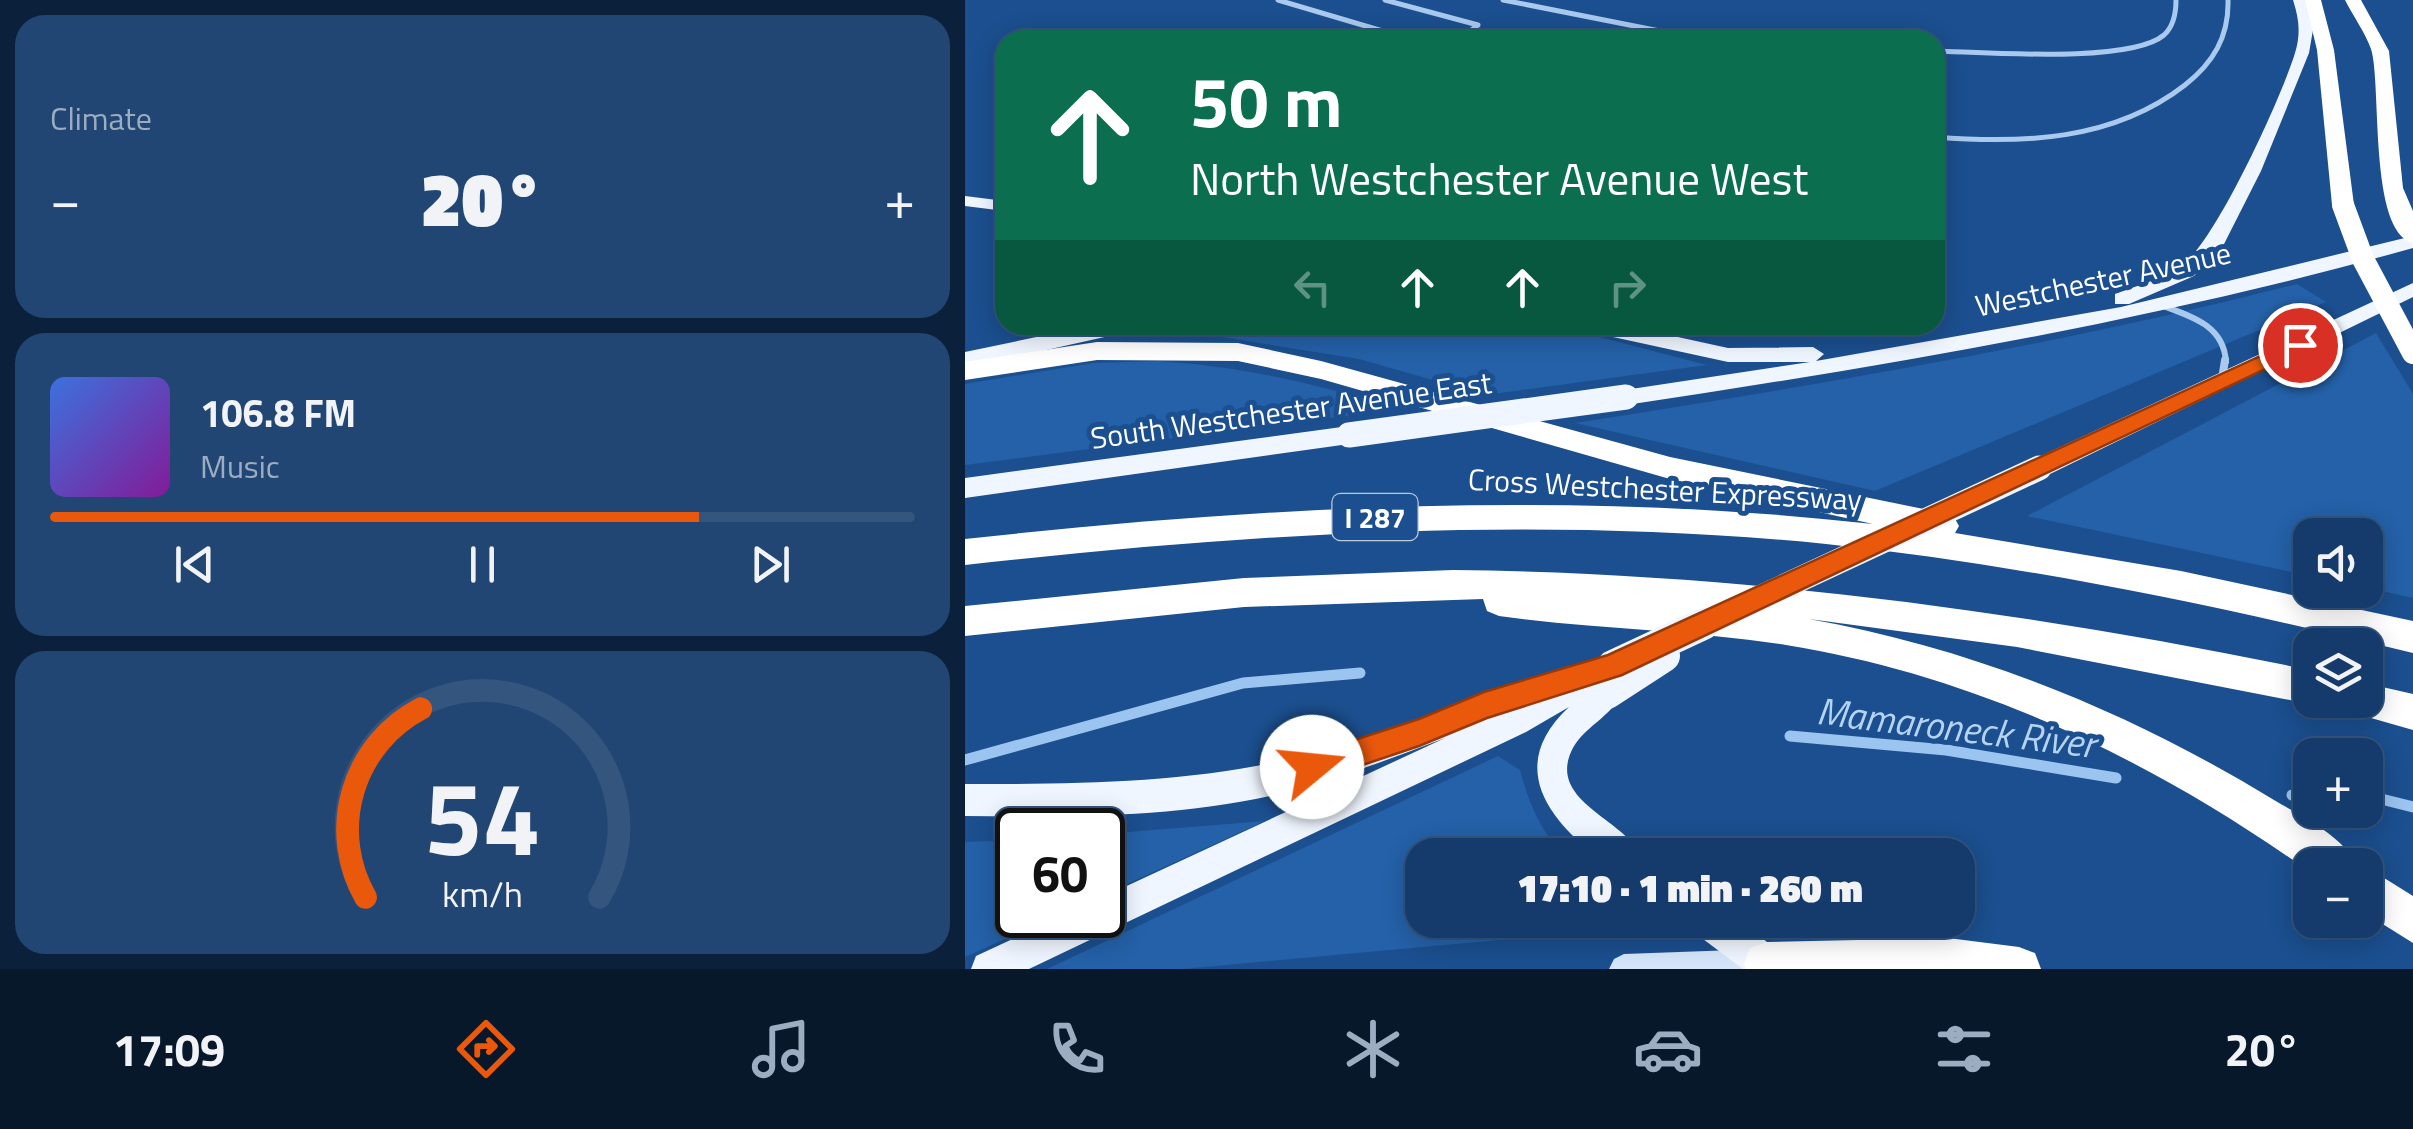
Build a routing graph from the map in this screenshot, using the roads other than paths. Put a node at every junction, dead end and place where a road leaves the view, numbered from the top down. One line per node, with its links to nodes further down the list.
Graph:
1 (1278, 0): 9 (lane)
2 (1385, 0): 10 (lane)
3 (1503, 0): 11 (lane)
4 (2176, 0): 12 (lane)
5 (2229, 0): 13 (lane)
6 (2300, 0): 21 (main road)
7 (2313, 0): 23 (highway, bridge)
8 (2353, 0): 16 (highway)
9 (1379, 30)
10 (1471, 30)
11 (1654, 30)
12 (1945, 51)
13 (1945, 137)
14 (965, 201): 15 (main road)
15 (995, 205)
16 (2413, 239): 18 (main road, Westchester Avenue)
17 (2413, 289): 26 (main road)
18 (2160, 305): 21 (main road, Westchester Avenue); 26 (lane)
19 (1081, 335): 24 (main road)
20 (1630, 335): 22 (main road)
21 (2013, 335): 22 (main road, Westchester Avenue)
22 (1978, 342): 27 (main road, Westchester Avenue)
23 (2413, 353)
24 (965, 360)
25 (965, 371): 30 (highway)
26 (2221, 384): 34 (main road, bridge)
27 (1627, 397): 28 (main road, South Westchester Avenue East, bridge)
28 (965, 488)
29 (965, 552): 30 (highway, Cross Westchester Expressway / I 287)
30 (2160, 582): 33 (highway, Cross Westchester Expressway / I 287)
31 (1400, 586): 32 (highway); 35 (highway); 40 (highway)
32 (965, 621)
33 (2413, 638)
34 (1589, 682): 38 (main road); 39 (main road); 45 (main road)
35 (2293, 683)
36 (2383, 705): 37 (highway)
37 (2413, 712)
38 (965, 800)
39 (1600, 838)
40 (2312, 848)
41 (2383, 900): 42 (highway)
42 (2413, 922)
43 (1732, 938): 44 (main road)
44 (1766, 964): 46 (main road); 47 (highway)
45 (989, 969)
46 (1624, 969)
47 (2019, 969)

